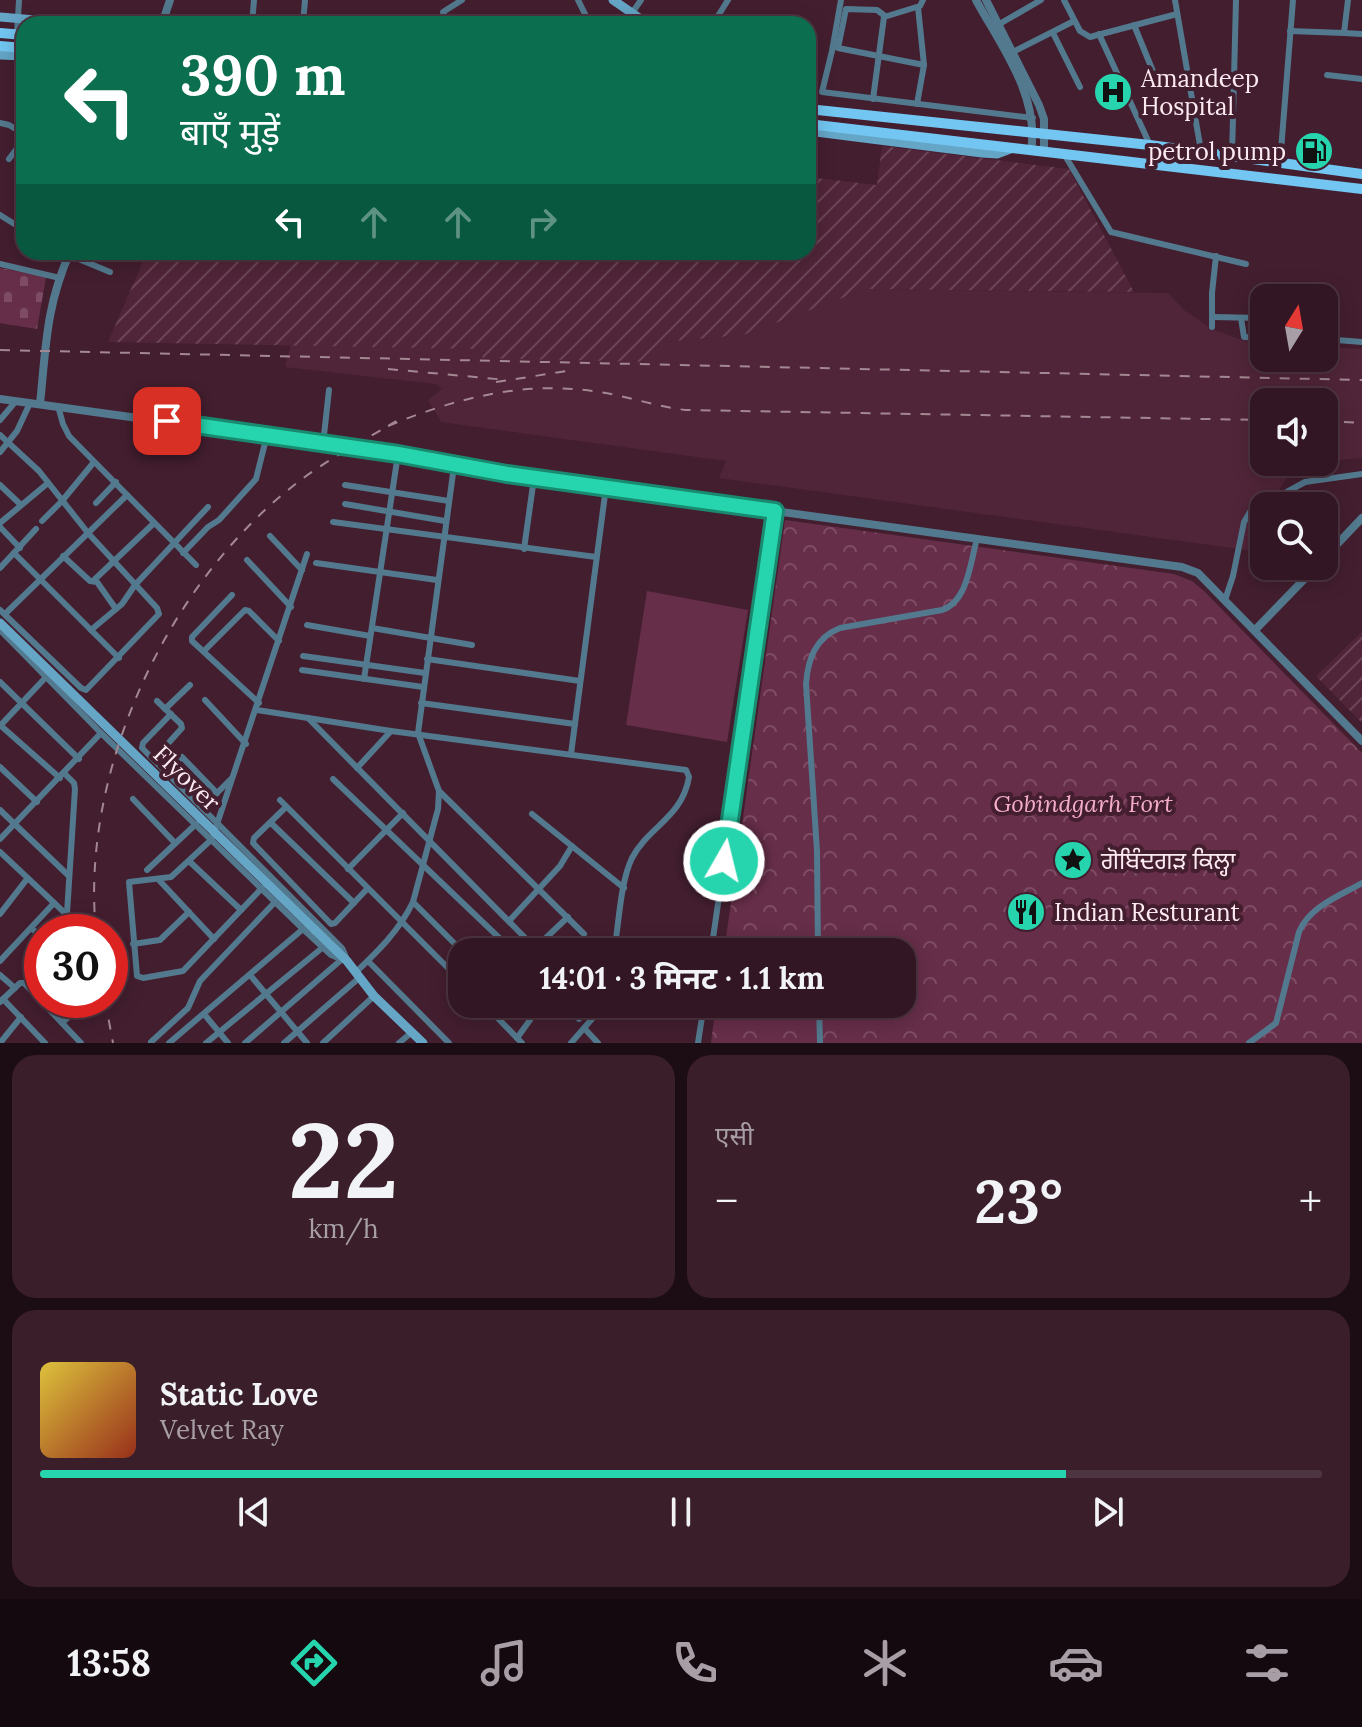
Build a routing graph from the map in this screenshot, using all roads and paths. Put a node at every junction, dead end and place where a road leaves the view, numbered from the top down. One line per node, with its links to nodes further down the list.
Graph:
1 (462, 0): 19 (street)
2 (578, 0): 17 (street)
3 (613, 0): 16 (main road)
4 (641, 0): 16 (street)
5 (841, 0): 37 (street)
6 (923, 0): 15 (street)
7 (976, 0): 24 (street)
8 (986, 0): 24 (street)
9 (1041, 0): 24 (street)
10 (1064, 0): 22 (street)
11 (1175, 0): 18 (street)
12 (1236, 0): 51 (street)
13 (1293, 0): 25 (street)
14 (1348, 0): 27 (street)
15 (918, 7): 21 (street); 32 (street)
16 (632, 13): 20 (main road)
17 (585, 14)
18 (1177, 14): 23 (street); 48 (street)
19 (443, 16)
20 (636, 16)
21 (885, 16): 31 (street); 31 (street)
22 (1074, 21): 26 (street); 28 (street)
23 (1134, 25): 28 (street); 35 (street)
24 (995, 27): 30 (street); 40 (street)
25 (1290, 31): 27 (street); 53 (street)
26 (1053, 33): 30 (street); 36 (street)
27 (1344, 33): 29 (street)
28 (1099, 34): 44 (street)
29 (1362, 34)
30 (1013, 52): 43 (street)
31 (879, 58): 32 (street); 37 (street)
32 (924, 65): 38 (street)
33 (1327, 75): 34 (street)
34 (1362, 79)
35 (1159, 86)
36 (1080, 87)
37 (873, 99): 38 (street)
38 (917, 104): 40 (street)
39 (816, 110): 43 (main road)
40 (1033, 118): 43 (street)
41 (816, 125): 46 (main road)
42 (816, 132): 46 (main road)
43 (1040, 133): 44 (main road); 47 (street); 49 (street)
44 (1150, 145): 48 (main road)
45 (16, 148): 52 (street)
46 (1013, 148): 47 (main road)
47 (1031, 151): 49 (main road)
48 (1201, 151): 51 (main road)
49 (1044, 152): 50 (main road)
50 (1064, 154): 55 (main road); 56 (street)
51 (1232, 156): 53 (main road)
52 (9, 159)
53 (1280, 163): 54 (main road)
54 (1362, 174)
55 (1362, 189)
56 (1216, 256): 60 (street); 63 (street)
57 (67, 260): 62 (street)
58 (81, 260): 61 (street)
59 (0, 264): 62 (street)
60 (1246, 264)
61 (110, 272)
62 (60, 278): 74 (street)
63 (1212, 317): 64 (street); 66 (street)
64 (1241, 318): 65 (street); 67 (street)
65 (1250, 318)
66 (1212, 327)
67 (1250, 337)
68 (1338, 340): 69 (street)
69 (1362, 342)
70 (329, 390): 80 (street)
71 (0, 399): 72 (street)
72 (16, 401): 73 (street); 76 (street)
73 (30, 403): 74 (street); 79 (street)
74 (40, 404): 75 (street)
75 (58, 406): 78 (street); 83 (street)
76 (0, 420)
77 (0, 435): 79 (street)
78 (267, 435): 80 (street); 118 (street)
79 (9, 443): 81 (street); 88 (street)
80 (323, 444): 82 (street)
81 (0, 452)
82 (398, 454): 84 (street); 92 (street)
83 (94, 462): 87 (street); 94 (street)
84 (454, 466): 86 (street); 95 (street)
85 (1362, 474): 135 (street)
86 (534, 478): 91 (street); 116 (street)
87 (116, 482): 93 (street); 96 (street)
88 (48, 483): 94 (street); 97 (street)
89 (0, 485): 97 (street)
90 (345, 485): 92 (street)
91 (606, 487): 101 (street); 121 (street)
92 (391, 492): 95 (street); 100 (street)
93 (127, 495): 106 (street); 110 (street)
94 (62, 501): 103 (street); 110 (street)
95 (449, 501): 104 (street)
96 (96, 503)
97 (20, 504): 107 (street)
98 (345, 504): 100 (street)
99 (208, 507): 115 (street)
100 (388, 511): 104 (street); 109 (street)
101 (775, 511): 113 (street); 238 (street)
102 (1362, 518): 114 (street)
103 (42, 521)
104 (445, 521): 112 (street)
105 (333, 522): 109 (street)
106 (153, 524): 115 (street); 122 (street)
107 (0, 525): 117 (street)
108 (36, 529): 117 (street)
109 (385, 531): 112 (street); 128 (street)
110 (88, 533): 120 (street); 122 (street)
111 (270, 536): 127 (street)
112 (443, 538): 116 (street); 130 (street)
113 (977, 539): 135 (street); 239 (street)
114 (1338, 543)
115 (175, 545): 118 (street); 133 (street)
116 (524, 549): 121 (street)
117 (17, 550): 126 (street); 129 (street)
118 (183, 553): 125 (street)
119 (307, 554): 127 (street)
120 (63, 556): 129 (street); 132 (street)
121 (596, 557): 156 (street)
122 (114, 560): 132 (street); 133 (street)
123 (247, 560): 136 (street)
124 (316, 563): 128 (street)
125 (196, 565)
126 (0, 567)
127 (302, 570): 136 (street)
128 (378, 573): 130 (street); 143 (street)
129 (39, 580): 138 (street); 141 (street)
130 (437, 580): 144 (street)
131 (1303, 580): 142 (street)
132 (93, 581): 137 (street)
133 (135, 585): 137 (street); 149 (street)
134 (232, 595): 147 (street)
135 (1225, 600): 142 (street)
136 (291, 607): 145 (street)
137 (116, 609): 141 (street)
138 (2, 616): 160 (street); 243 (main road, Flyover, bridge)
139 (307, 625): 143 (street)
140 (0, 630): 154 (street)
141 (91, 630): 149 (street)
142 (1255, 630): 174 (street)
143 (371, 632): 144 (street); 151 (street)
144 (429, 638): 146 (street); 150 (street)
145 (279, 641): 147 (street); 166 (street)
146 (472, 645)
147 (204, 651): 166 (street)
148 (303, 656): 151 (street)
149 (119, 658): 160 (street)
150 (427, 659): 153 (street); 156 (street)
151 (366, 665): 153 (street); 155 (street)
152 (302, 670): 155 (street)
153 (425, 673): 159 (street)
154 (47, 676): 161 (street); 164 (street)
155 (364, 679): 159 (street)
156 (580, 681): 169 (street)
157 (0, 682): 164 (street)
158 (190, 685): 167 (street)
159 (423, 687): 165 (street)
160 (81, 688): 161 (street)
161 (67, 697): 172 (street)
162 (205, 700): 175 (street)
163 (157, 701): 167 (street)
164 (22, 702): 170 (street); 177 (street)
165 (421, 703): 169 (street); 173 (street)
166 (258, 707): 168 (street); 175 (street)
167 (168, 711): 178 (street); 178 (street)
168 (308, 718): 171 (street); 180 (street)
169 (575, 724): 176 (street)
170 (0, 725): 183 (street)
171 (391, 731): 173 (street); 180 (street)
172 (101, 733): 177 (street); 197 (street)
173 (418, 733): 176 (street); 185 (street)
174 (1362, 741)
175 (246, 744): 182 (street)
176 (571, 754): 216 (street)
177 (79, 759): 183 (street)
178 (154, 759): 181 (street)
179 (0, 767): 189 (street)
180 (357, 768): 193 (street)
181 (165, 771): 186 (street); 198 (street)
182 (235, 775): 186 (street); 198 (street)
183 (62, 776): 189 (street); 210 (street)
184 (333, 779): 199 (street)
185 (439, 791): 203 (street); 215 (street)
186 (217, 793): 190 (street)
187 (133, 799): 202 (street)
188 (280, 800): 191 (street)
189 (37, 802): 196 (street)
190 (206, 804)
191 (286, 807): 195 (street); 208 (street)
192 (0, 810): 196 (street)
193 (403, 813): 199 (street); 203 (street)
194 (532, 814): 204 (street)
195 (271, 823): 221 (street); 221 (street)
196 (15, 824): 200 (street); 210 (street)
197 (196, 824): 201 (street); 202 (street)
198 (218, 824): 201 (street); 243 (street)
199 (385, 832): 207 (street); 208 (street)
200 (0, 839)
201 (212, 839): 206 (street); 214 (street)
202 (175, 843): 209 (street)
203 (431, 843): 207 (street); 228 (street)
204 (572, 846): 215 (street); 216 (street)
205 (0, 852): 211 (street)
206 (189, 861): 212 (street); 222 (street)
207 (423, 866): 219 (street); 234 (street)
208 (348, 869): 217 (street)
209 (147, 870)
210 (69, 876): 224 (street)
211 (27, 879): 220 (street); 225 (street)
212 (158, 879): 223 (street); 241 (street)
213 (1362, 883): 287 (street)
214 (262, 888): 218 (street); 222 (street)
215 (539, 888): 227 (street); 228 (street)
216 (624, 888): 237 (street)
217 (367, 889): 221 (street); 229 (street)
218 (275, 902): 230 (street); 270 (street)
219 (413, 902): 229 (street); 233 (street)
220 (54, 903): 224 (street); 226 (street)
221 (354, 903)
222 (241, 910): 240 (street)
223 (189, 912): 240 (street); 241 (street)
224 (67, 913)
225 (0, 914)
226 (44, 914)
227 (568, 917): 231 (street); 236 (street)
228 (509, 921): 235 (street)
229 (402, 923): 245 (street); 246 (street)
230 (303, 929): 242 (street); 248 (street)
231 (584, 934)
232 (24, 935): 244 (street)
233 (449, 938)
234 (499, 938)
235 (524, 938)
236 (548, 938)
237 (616, 938)
238 (713, 938)
239 (818, 938)
240 (214, 939): 241 (street)
241 (133, 944)
242 (322, 948): 243 (street); 251 (street)
243 (344, 960): 249 (main road, Flyover); 254 (street)
244 (0, 961)
245 (368, 961): 249 (street); 282 (street)
246 (448, 968)
247 (0, 975): 250 (street)
248 (250, 975): 251 (street); 255 (street)
249 (357, 976): 252 (main road, Flyover); 266 (street)
250 (15, 988): 253 (street); 263 (street)
251 (265, 994): 254 (street); 265 (street)
252 (374, 996): 267 (main road, Flyover); 279 (street)
253 (2, 1000): 256 (street)
254 (281, 1013): 266 (street); 276 (street)
255 (204, 1014): 265 (street); 273 (street)
256 (21, 1017): 269 (street); 271 (street)
257 (68, 1018): 263 (street)
258 (498, 1018): 268 (street)
259 (527, 1018): 268 (street)
260 (595, 1018): 264 (street)
261 (702, 1018): 285 (street)
262 (819, 1018): 286 (street)
263 (62, 1023): 272 (street)
264 (585, 1029): 283 (street); 284 (street)
265 (219, 1032): 274 (street); 275 (street)
266 (298, 1032): 277 (street); 278 (street)
267 (412, 1032): 280 (street); 281 (main road, Flyover)
268 (520, 1040)
269 (5, 1041)
270 (151, 1042)
271 (45, 1043)
272 (81, 1043)
273 (169, 1043)
274 (206, 1043)
275 (228, 1043)
276 (245, 1043)
277 (284, 1043)
278 (307, 1043)
279 (323, 1043)
280 (399, 1043)
281 (423, 1043)
282 (449, 1043)
283 (571, 1043)
284 (598, 1043)
285 (698, 1043)
286 (820, 1043)
287 (1249, 1043)

